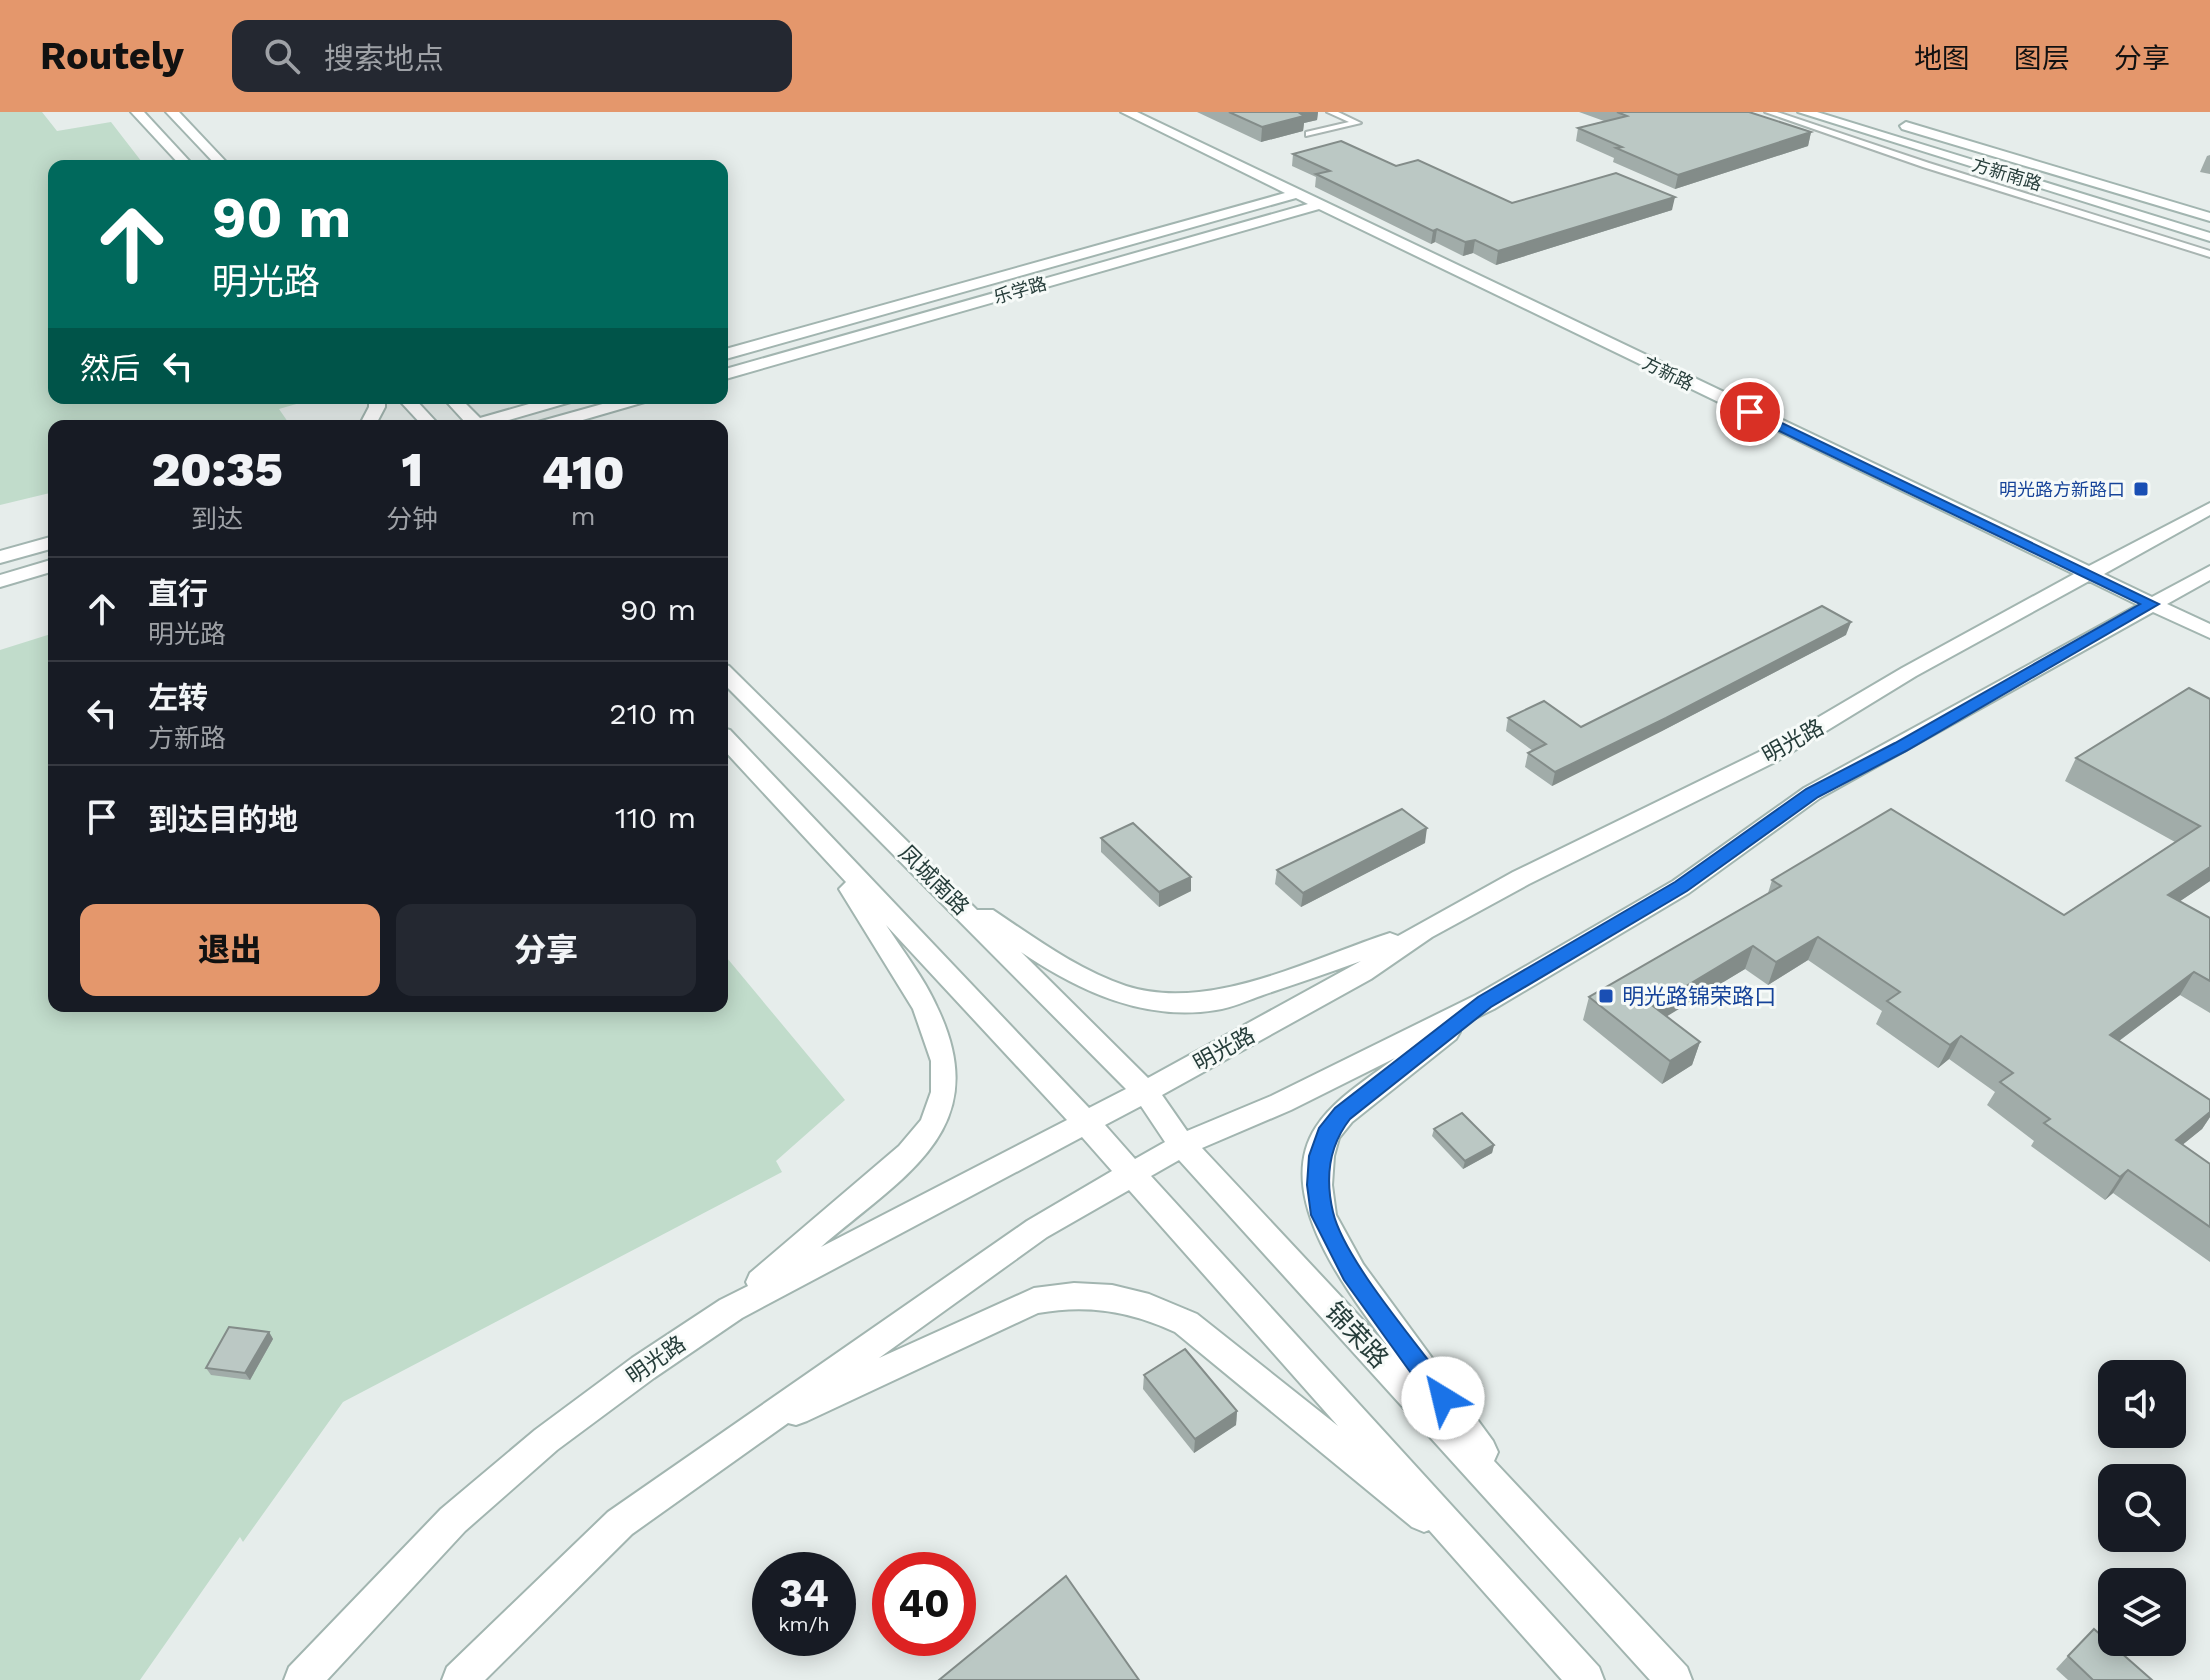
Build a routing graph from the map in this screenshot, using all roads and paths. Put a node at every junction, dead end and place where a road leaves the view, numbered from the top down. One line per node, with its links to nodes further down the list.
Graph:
1 (137, 112): 9 (street)
2 (172, 112): 10 (street)
3 (1127, 112): 11 (street, 方新路)
4 (1331, 112): 8 (lane)
5 (1769, 112): 15 (lane)
6 (1804, 112): 14 (street, 方新南路)
7 (1891, 121): 13 (street, 方新南路)
8 (1309, 134)
9 (182, 160)
10 (218, 160)
11 (1296, 194): 12 (street, 方新路); 16 (street, 乐学路)
12 (1319, 205): 17 (street, 乐学路); 33 (street, 方新路)
13 (2210, 217)
14 (2210, 237)
15 (2210, 254)
16 (728, 353)
17 (728, 373)
18 (411, 404): 23 (street)
19 (456, 404): 24 (street)
20 (547, 404): 25 (street)
21 (622, 404): 26 (street)
22 (631, 404): 27 (street)
23 (426, 420)
24 (471, 420)
25 (492, 420)
26 (565, 420)
27 (599, 420)
28 (2210, 508): 33 (street, 明光路)
29 (48, 544): 30 (street)
30 (0, 557)
31 (48, 567): 34 (street)
32 (2210, 572): 35 (street)
33 (2090, 574): 35 (street, 方新路); 41 (street, 明光路)
34 (0, 581)
35 (2152, 604): 36 (street, 方新路); 42 (street)
36 (2210, 632)
37 (728, 676): 40 (street, 凤城南路)
38 (728, 741): 39 (street)
39 (820, 840): 44 (street); 47 (street)
40 (941, 888): 41 (street); 43 (street, 凤城南路)
41 (1423, 931): 43 (street, 明光路)
42 (1485, 1002): 45 (street); 49 (street)
43 (1145, 1091): 44 (street, 明光路); 45 (street, 锦荣路)
44 (1086, 1123): 46 (street); 47 (street, 明光路)
45 (1182, 1145): 46 (street); 49 (street, 锦荣路)
46 (1132, 1173): 48 (street); 50 (street)
47 (731, 1309): 51 (street, 明光路)
48 (736, 1439): 50 (street); 52 (street)
49 (1552, 1548): 54 (street, 锦荣路)
50 (1481, 1562): 53 (street)
51 (302, 1680)
52 (460, 1680)
53 (1586, 1680)
54 (1674, 1680)

